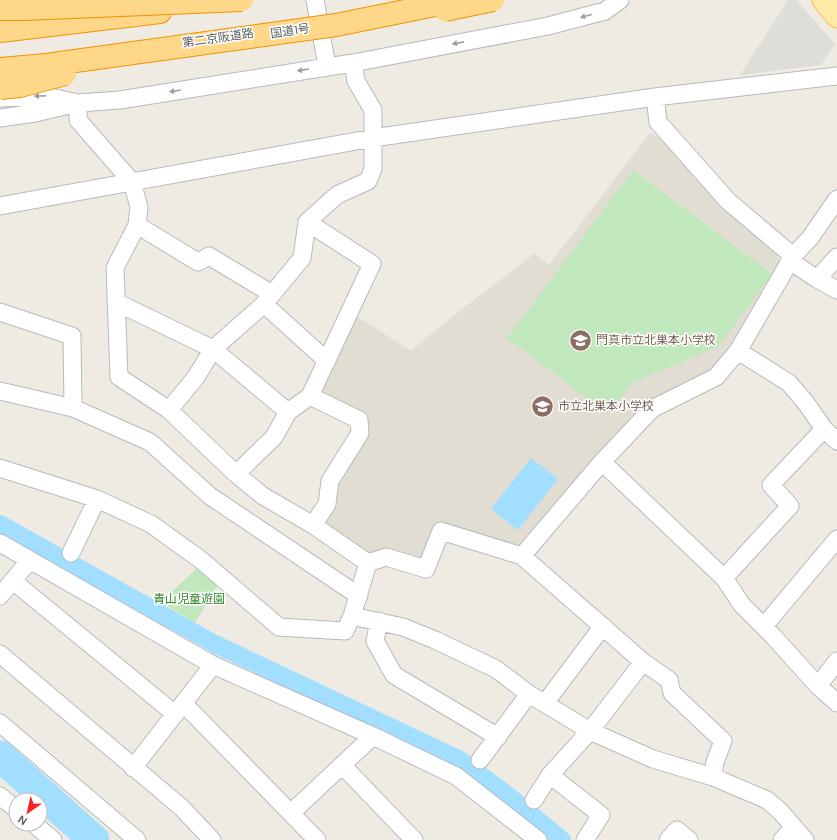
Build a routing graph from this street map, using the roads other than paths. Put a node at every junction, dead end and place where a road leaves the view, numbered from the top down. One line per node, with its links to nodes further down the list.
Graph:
1 (78, 0): 12 (highway, bridge)
2 (207, 0): 14 (highway, bridge)
3 (242, 0): 11 (highway, bridge)
4 (251, 0): 15 (highway, bridge)
5 (315, 0): 20 (street)
6 (435, 0): 17 (highway, 第二京阪道路, bridge)
7 (460, 0): 16 (highway, 国道1号, bridge)
8 (493, 0): 16 (highway, bridge)
9 (620, 0): 19 (street, one-way to 19)
10 (823, 0): 13 (main road)
11 (0, 8)
12 (0, 16)
13 (837, 17)
14 (0, 23)
15 (0, 31)
16 (275, 33): 21 (highway, 国道1号, bridge)
17 (193, 42): 18 (highway, 第二京阪道路, bridge); 23 (highway, bridge)
18 (0, 63)
19 (353, 63): 20 (street); 28 (street)
20 (327, 66): 26 (street, one-way to 26)
21 (0, 69)
22 (837, 76): 24 (street)
23 (0, 88)
24 (655, 97): 28 (street); 35 (street)
25 (0, 98): 26 (street, one-way to 25)
26 (78, 103): 27 (street); 29 (street)
27 (0, 118)
28 (373, 138): 29 (street); 32 (street)
29 (132, 182): 31 (street); 33 (street)
30 (837, 199): 35 (street)
31 (0, 206)
32 (307, 222): 38 (street); 43 (street)
33 (136, 225): 38 (street); 39 (street)
34 (837, 257): 36 (street)
35 (791, 259): 36 (street); 42 (street)
36 (817, 280): 37 (street)
37 (837, 290)
38 (268, 299): 41 (street); 43 (street)
39 (116, 302): 41 (street); 47 (street)
40 (0, 312): 46 (street)
41 (213, 349): 47 (street); 48 (street)
42 (738, 351): 49 (street); 51 (street)
43 (327, 361): 45 (street)
44 (0, 391): 46 (street)
45 (310, 396): 48 (street); 55 (street)
46 (73, 408): 65 (street)
47 (169, 410): 53 (street)
48 (288, 412): 53 (street)
49 (824, 429): 50 (street); 62 (street)
50 (837, 441)
51 (602, 462): 59 (street); 62 (street)
52 (0, 468): 54 (street)
53 (236, 474): 55 (street)
54 (97, 499): 58 (street); 66 (street)
55 (313, 525): 61 (street)
56 (0, 543): 60 (street)
57 (835, 545): 69 (street)
58 (71, 553)
59 (522, 556): 61 (street); 68 (street)
60 (30, 560): 63 (street); 73 (street)
61 (368, 563): 65 (street)
62 (724, 578): 69 (street)
63 (12, 581): 64 (street); 78 (street)
64 (0, 596)
65 (359, 596): 66 (street)
66 (352, 616): 67 (street)
67 (379, 621): 75 (street); 82 (street)
68 (603, 626): 72 (street); 76 (street)
69 (764, 626): 74 (street)
70 (0, 654): 85 (street)
71 (837, 661): 74 (street)
72 (643, 662): 80 (street); 87 (street)
73 (213, 665): 78 (street); 81 (street)
74 (818, 686): 77 (street)
75 (529, 694): 76 (street); 82 (street)
76 (544, 703): 80 (street)
77 (837, 703)
78 (179, 708): 85 (street); 91 (street)
79 (0, 723): 95 (street)
80 (590, 731): 86 (street); 87 (street)
81 (372, 736): 84 (street); 99 (street)
82 (498, 736): 83 (street)
83 (480, 760)
84 (342, 765): 91 (street); 98 (street)
85 (133, 768): 96 (street)
86 (550, 775): 89 (street); 100 (street)
87 (713, 777): 92 (street)
88 (0, 796): 90 (street)
89 (534, 800)
90 (8, 802)
91 (291, 813): 97 (street)
92 (794, 827): 103 (street); 104 (street)
93 (44, 832): 94 (street)
94 (53, 840)
95 (137, 840)
96 (212, 840)
97 (317, 840)
98 (414, 840)
99 (538, 840)
100 (585, 840)
101 (668, 840): 102 (street)
102 (689, 840)
103 (782, 840)
104 (805, 840)

